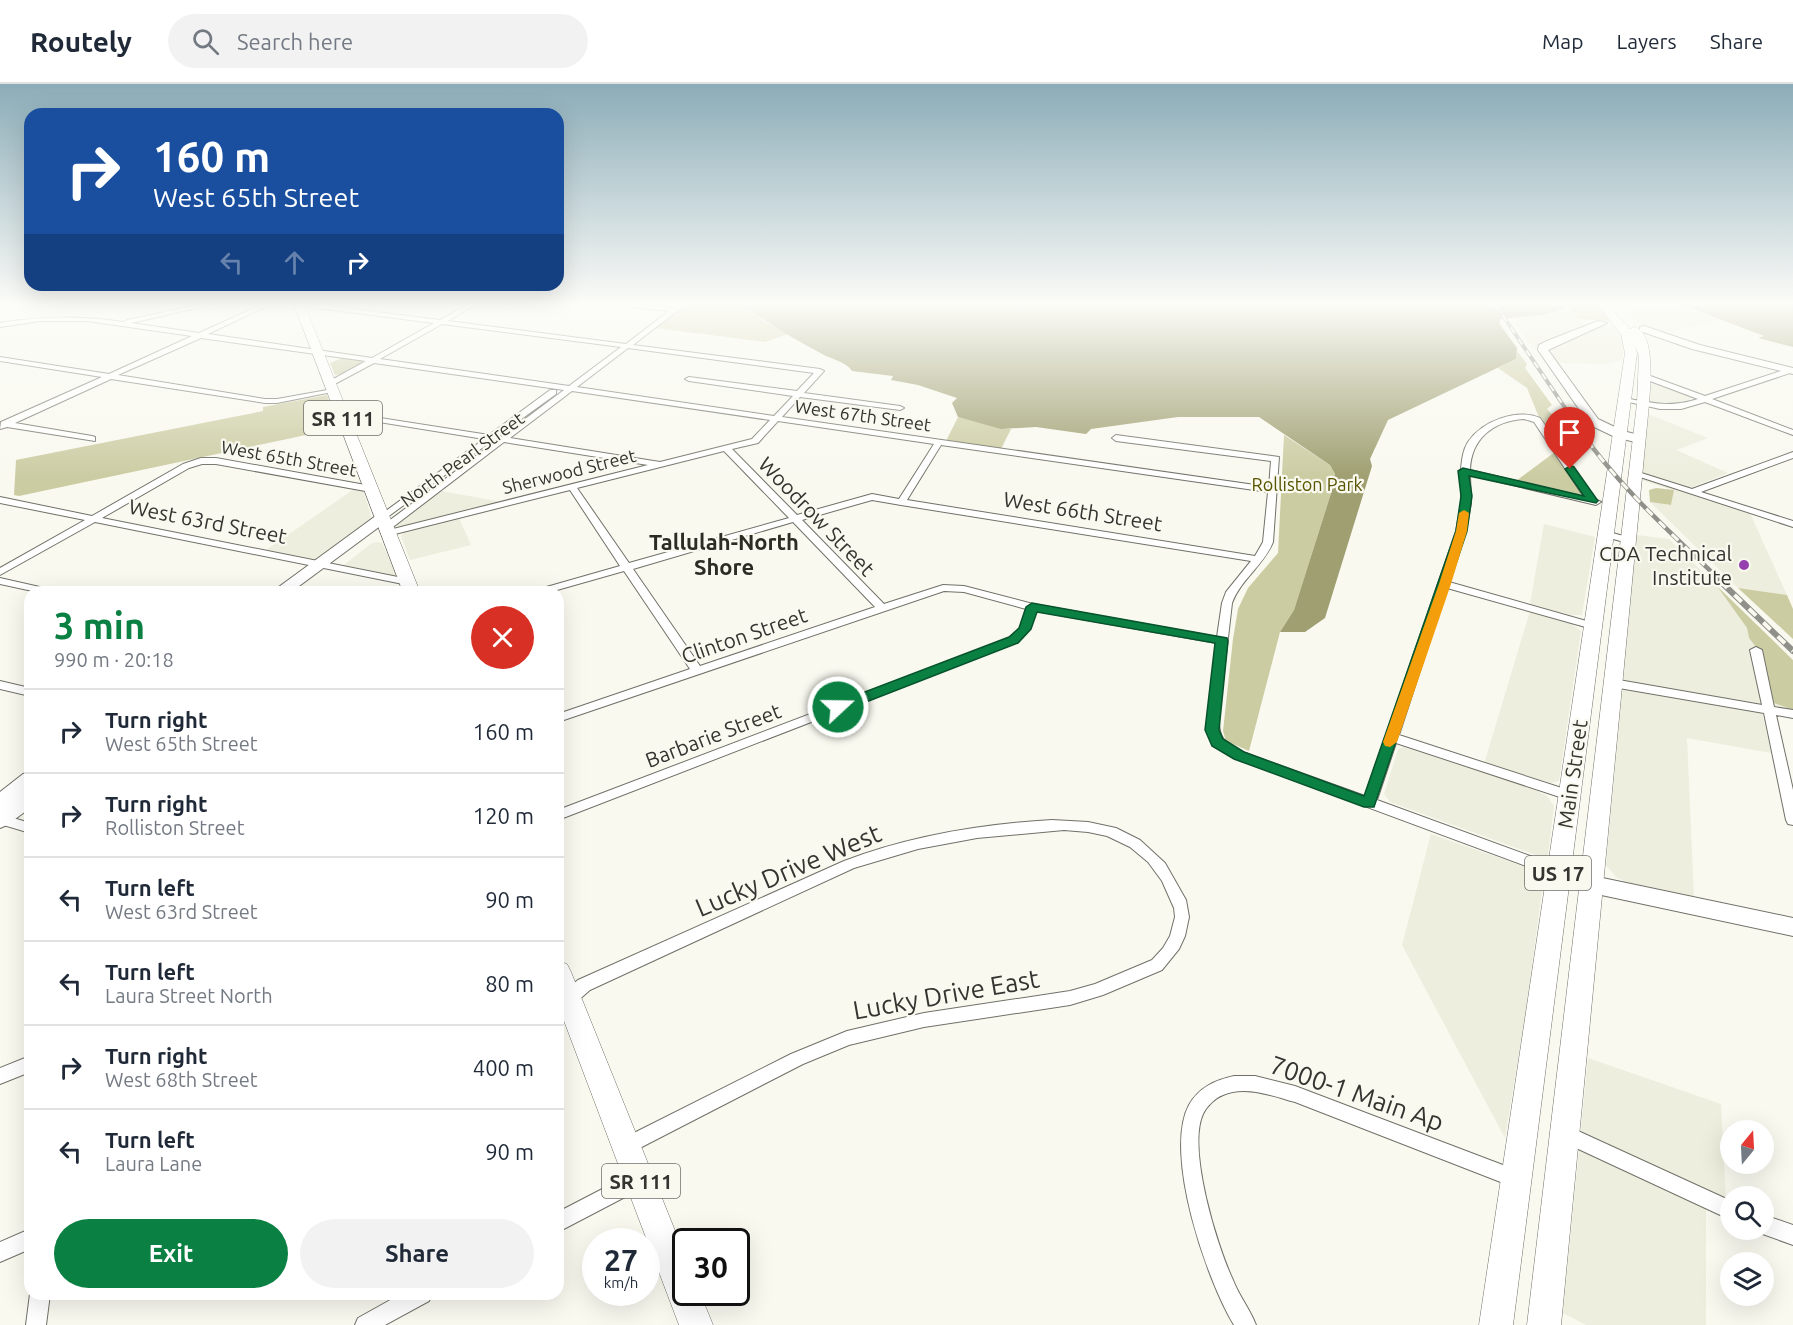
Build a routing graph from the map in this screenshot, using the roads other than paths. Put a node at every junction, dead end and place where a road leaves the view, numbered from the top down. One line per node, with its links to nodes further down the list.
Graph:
1 (19, 362): 14 (street)
2 (141, 362): 14 (street)
3 (323, 362): 17 (main road, SR 111)
4 (370, 362): 17 (street)
5 (386, 362): 18 (street, West 67th Street)
6 (593, 362): 18 (street, North Pearl Street)
7 (606, 362): 19 (street, North Pearl Street)
8 (750, 362): 20 (street)
9 (1551, 362): 30 (street)
10 (1630, 362): 22 (main road, Main Street / US 17)
11 (1644, 362): 15 (main road, Main Street / US 17)
12 (1756, 362): 13 (street)
13 (1792, 371): 21 (street)
14 (110, 376): 17 (street); 27 (street)
15 (1645, 376): 21 (street); 23 (main road, Main Street / US 17)
16 (689, 379): 20 (street)
17 (332, 387): 25 (main road, SR 111)
18 (560, 387): 19 (street, West 67th Street); 29 (street, North Pearl Street)
19 (571, 389): 26 (street, West 67th Street); 33 (street, North Pearl Street)
20 (799, 394): 24 (street); 26 (street)
21 (1705, 399): 23 (street); 28 (street)
22 (1624, 400): 23 (street); 30 (main road, Main Street / US 17)
23 (1642, 404): 30 (main road, Main Street / US 17)
24 (900, 408)
25 (342, 414): 29 (street); 41 (main road, SR 111)
26 (777, 419): 34 (street, West 67th Street); 35 (street, Sherwood Street)
27 (2, 425): 32 (street)
28 (1793, 433)
29 (491, 437): 33 (street); 50 (street, North Pearl Street)
30 (1629, 437): 39 (main road, Main Street / US 17); 46 (main road, Main Street / US 17)
31 (1116, 438): 42 (street)
32 (92, 439)
33 (504, 439): 37 (street); 50 (street, North Pearl Street)
34 (939, 442): 42 (street, West 67th Street); 45 (street)
35 (726, 448): 37 (street, Sherwood Street); 48 (street, Woodrow Street)
36 (1793, 455): 43 (street)
37 (661, 465): 40 (street, Sherwood Street)
38 (1463, 471): 46 (street); 46 (street); 57 (street)
39 (1635, 474): 43 (street); 51 (main road, Main Street / US 17)
40 (572, 487): 50 (street, Sherwood Street); 54 (street)
41 (371, 489): 47 (street, West 65th Street); 50 (main road, SR 111)
42 (1272, 490): 52 (street)
43 (1692, 492): 49 (street)
44 (0, 500): 47 (street, West 63rd Street)
45 (901, 502): 48 (street, West 66th Street); 52 (street, West 66th Street)
46 (1601, 503): 51 (main road, Main Street / US 17)
47 (94, 519): 53 (street, West 63rd Street); 55 (street)
48 (795, 519): 54 (street, West 66th Street); 66 (street, Woodrow Street)
49 (1793, 524)
50 (385, 527): 53 (street, North Pearl Street); 62 (main road, SR 111)
51 (1616, 537): 64 (main road, Main Street / US 17); 71 (main road, Main Street / US 17)
52 (1258, 559): 68 (street)
53 (326, 566): 59 (street, North Pearl Street); 60 (street, North Pearl Street); 61 (street, West 63rd Street)
54 (626, 568): 63 (street, West 66th Street); 70 (street)
55 (0, 572)
56 (0, 581): 58 (street)
57 (1445, 584): 67 (street); 77 (street)
58 (24, 586)
59 (292, 586)
60 (306, 586)
61 (406, 586)
62 (410, 586)
63 (562, 586)
64 (1597, 594): 67 (main road, Main Street / US 17); 71 (main road)
65 (1032, 607): 66 (street, Clinton Street); 68 (street); 82 (street, Barbarie Street)
66 (882, 608): 70 (street, Clinton Street)
67 (1593, 626): 79 (main road, Main Street / US 17)
68 (1222, 641): 81 (street)
69 (1756, 650): 74 (street)
70 (697, 671): 76 (street, Clinton Street)
71 (1613, 682): 74 (street); 88 (main road, Main Street / US 17)
72 (0, 685): 73 (street)
73 (24, 691)
74 (1769, 710): 75 (street); 84 (street)
75 (1793, 714)
76 (564, 716)
77 (1392, 737): 79 (street); 81 (street)
78 (24, 786): 83 (street)
79 (1569, 795): 87 (main road, Main Street / US 17)
80 (24, 801): 83 (street)
81 (1369, 804): 87 (street)
82 (564, 813)
83 (0, 815): 85 (street)
84 (1793, 820)
85 (24, 825)
86 (1142, 849): 90 (street, Lucky Drive West); 95 (street, Lucky Drive East)
87 (1558, 872): 88 (street); 97 (main road, Main Street / US 17)
88 (1592, 884): 89 (street); 94 (main road, Main Street / US 17)
89 (1793, 927)
90 (564, 990)
91 (564, 998): 95 (main road, SR 111)
92 (24, 1066): 93 (street)
93 (0, 1076)
94 (1564, 1134): 98 (street); 111 (main road, Main Street / US 17)
95 (626, 1146): 96 (main road, SR 111)
96 (639, 1178): 99 (street); 108 (main road, SR 111)
97 (1516, 1179): 109 (street, 7000-1 Main Ap); 110 (main road, Main Street / US 17)
98 (1720, 1206)
99 (564, 1219)
100 (1774, 1229): 101 (street)
101 (1793, 1236)
102 (24, 1242): 103 (street)
103 (0, 1252)
104 (39, 1300): 106 (street)
105 (411, 1300): 107 (street)
106 (36, 1325)
107 (365, 1325)
108 (696, 1325)
109 (1246, 1325)
110 (1496, 1325)
111 (1544, 1325)

